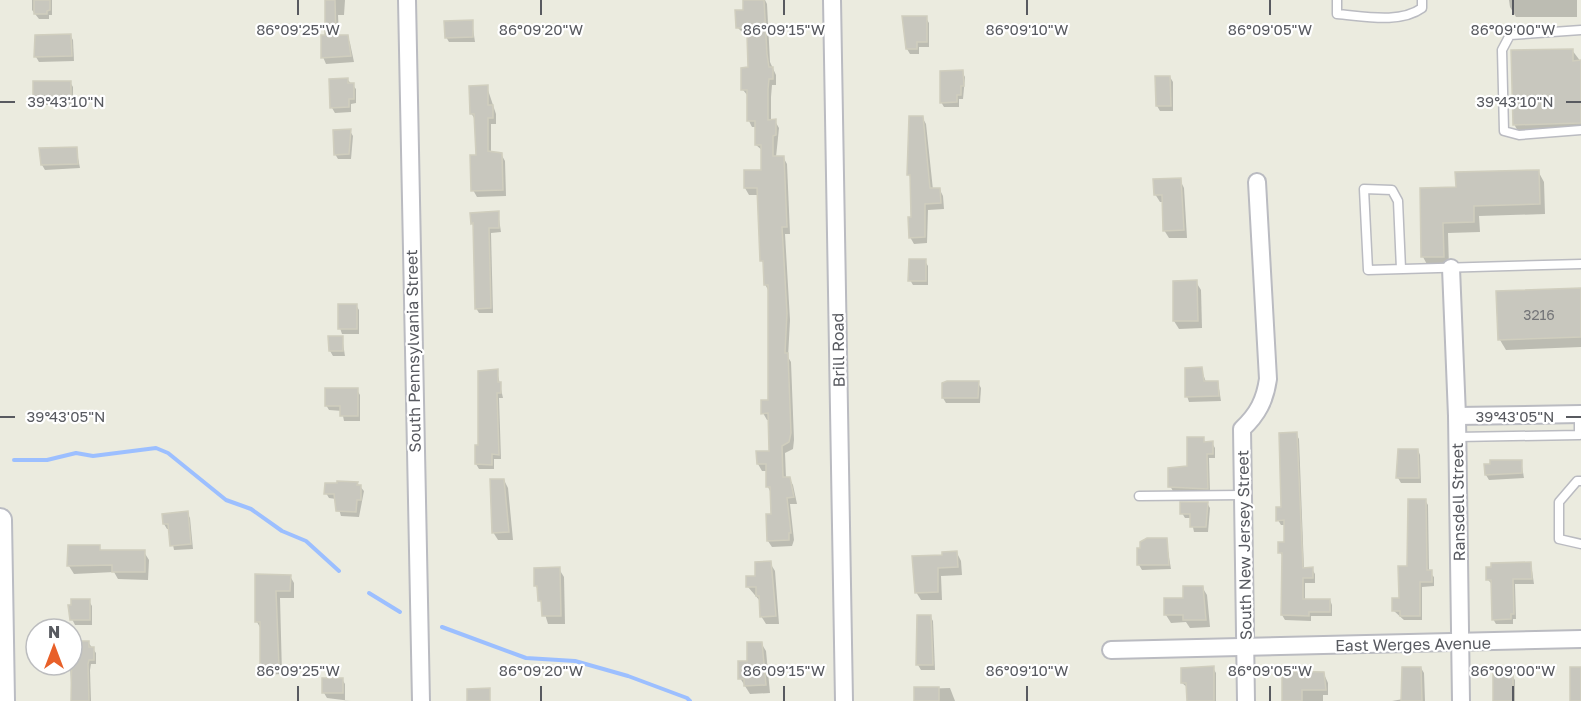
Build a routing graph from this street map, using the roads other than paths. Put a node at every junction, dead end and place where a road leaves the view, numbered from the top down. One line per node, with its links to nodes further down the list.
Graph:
1 (407, 0): 25 (street, South Pennsylvania Street)
2 (832, 0): 26 (street, Brill Road)
3 (1337, 0): 4 (lane)
4 (1422, 0)
5 (1581, 30): 6 (lane)
6 (1581, 130)
7 (1257, 182): 15 (street, South New Jersey Street)
8 (1581, 264): 9 (lane)
9 (1451, 268): 10 (lane); 12 (street, Ransdell Street)
10 (1401, 269): 10 (lane)
11 (1580, 414): 12 (street); 13 (lane)
12 (1457, 416): 13 (street, Ransdell Street)
13 (1457, 436): 21 (street, Ransdell Street)
14 (1581, 481): 19 (lane)
15 (1243, 495): 16 (lane); 22 (street, South New Jersey Street)
16 (1139, 496)
17 (0, 520): 18 (main road)
18 (0, 542): 24 (main road)
19 (1581, 544)
20 (1581, 639): 21 (street, East Werges Avenue)
21 (1461, 643): 22 (street, East Werges Avenue); 28 (street, Ransdell Street)
22 (1245, 646): 23 (street, East Werges Avenue); 27 (street, South New Jersey Street)
23 (1111, 650)
24 (3, 701)
25 (421, 701)
26 (844, 701)
27 (1246, 701)
28 (1461, 701)

